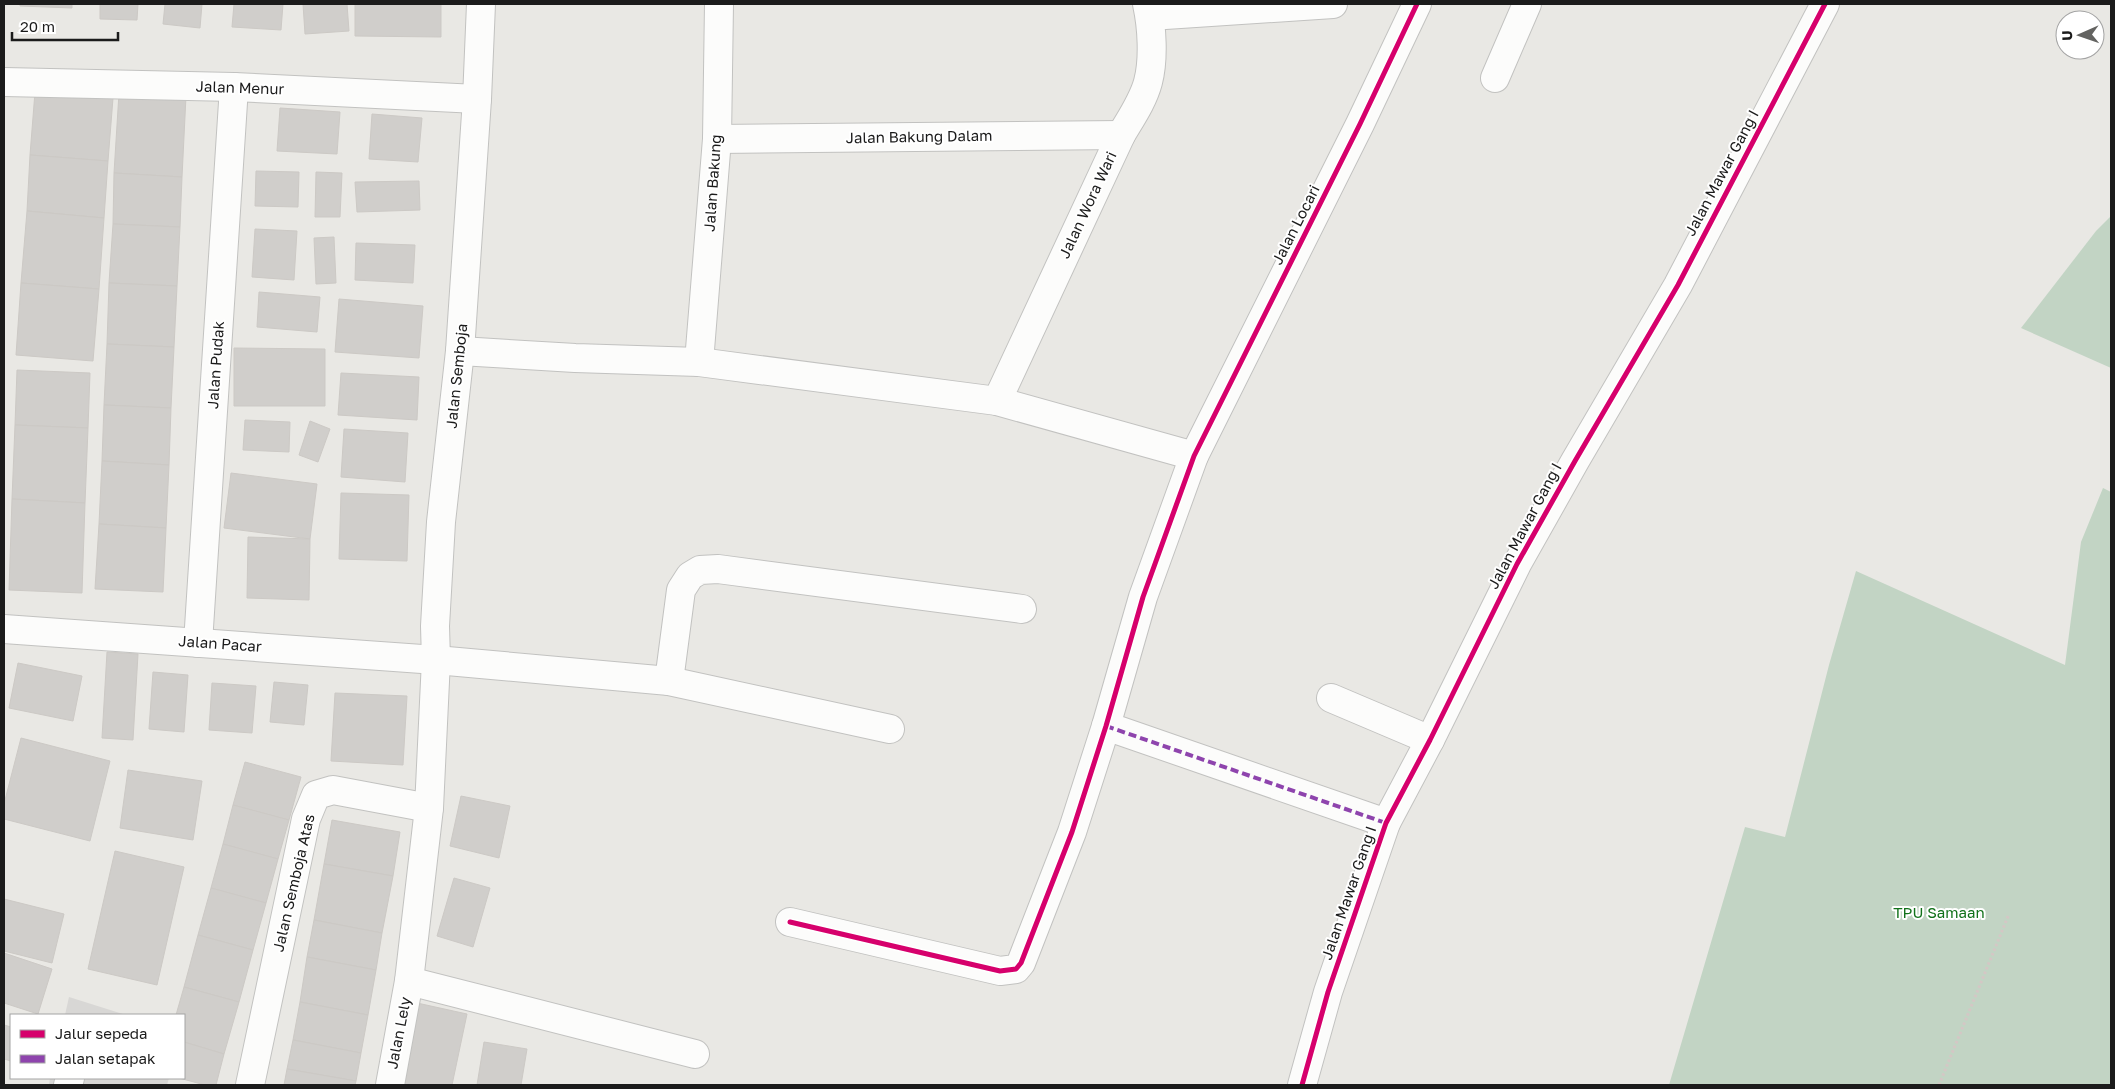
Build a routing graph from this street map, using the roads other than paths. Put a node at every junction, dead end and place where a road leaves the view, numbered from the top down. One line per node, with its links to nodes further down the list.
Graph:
1 (481, 4): 11 (street, Jalan Semboja)
2 (719, 4): 13 (street, Jalan Bakung)
3 (1333, 4): 7 (street)
4 (1417, 4): 17 (street, Jalan Locari)
5 (1528, 4): 8 (street)
6 (1825, 4): 26 (street, Jalan Mawar Gang I)
7 (1149, 10): 12 (street, Jalan Wora Wari)
8 (1495, 78)
9 (4, 82): 10 (street, Jalan Menur)
10 (234, 87): 11 (street, Jalan Menur); 20 (street, Jalan Pudak)
11 (477, 98): 14 (street, Jalan Semboja)
12 (1121, 135): 13 (street, Jalan Bakung Dalam); 16 (street, Jalan Wora Wari)
13 (717, 139): 15 (street, Jalan Bakung)
14 (460, 351): 15 (street); 21 (street, Jalan Semboja)
15 (699, 362): 16 (street)
16 (997, 401): 17 (street)
17 (1194, 456): 24 (street, Jalan Locari)
18 (1022, 609): 22 (street)
19 (4, 629): 20 (street, Jalan Pacar)
20 (198, 643): 21 (street, Jalan Pacar)
21 (436, 660): 22 (street, Jalan Pacar); 27 (street, Jalan Semboja)
22 (669, 681): 25 (street, Jalan Pacar)
23 (1331, 698): 26 (street)
24 (1106, 726): 28 (street); 29 (street, Jalan Locari)
25 (890, 728)
26 (1430, 740): 28 (street, Jalan Mawar Gang I)
27 (429, 808): 30 (street); 32 (street, Jalan Semboja Atas)
28 (1386, 823): 34 (street, Jalan Mawar Gang I)
29 (790, 922)
30 (409, 981): 31 (street); 33 (street, Jalan Lely)
31 (695, 1054)
32 (250, 1085)
33 (390, 1085)
34 (1302, 1085)

